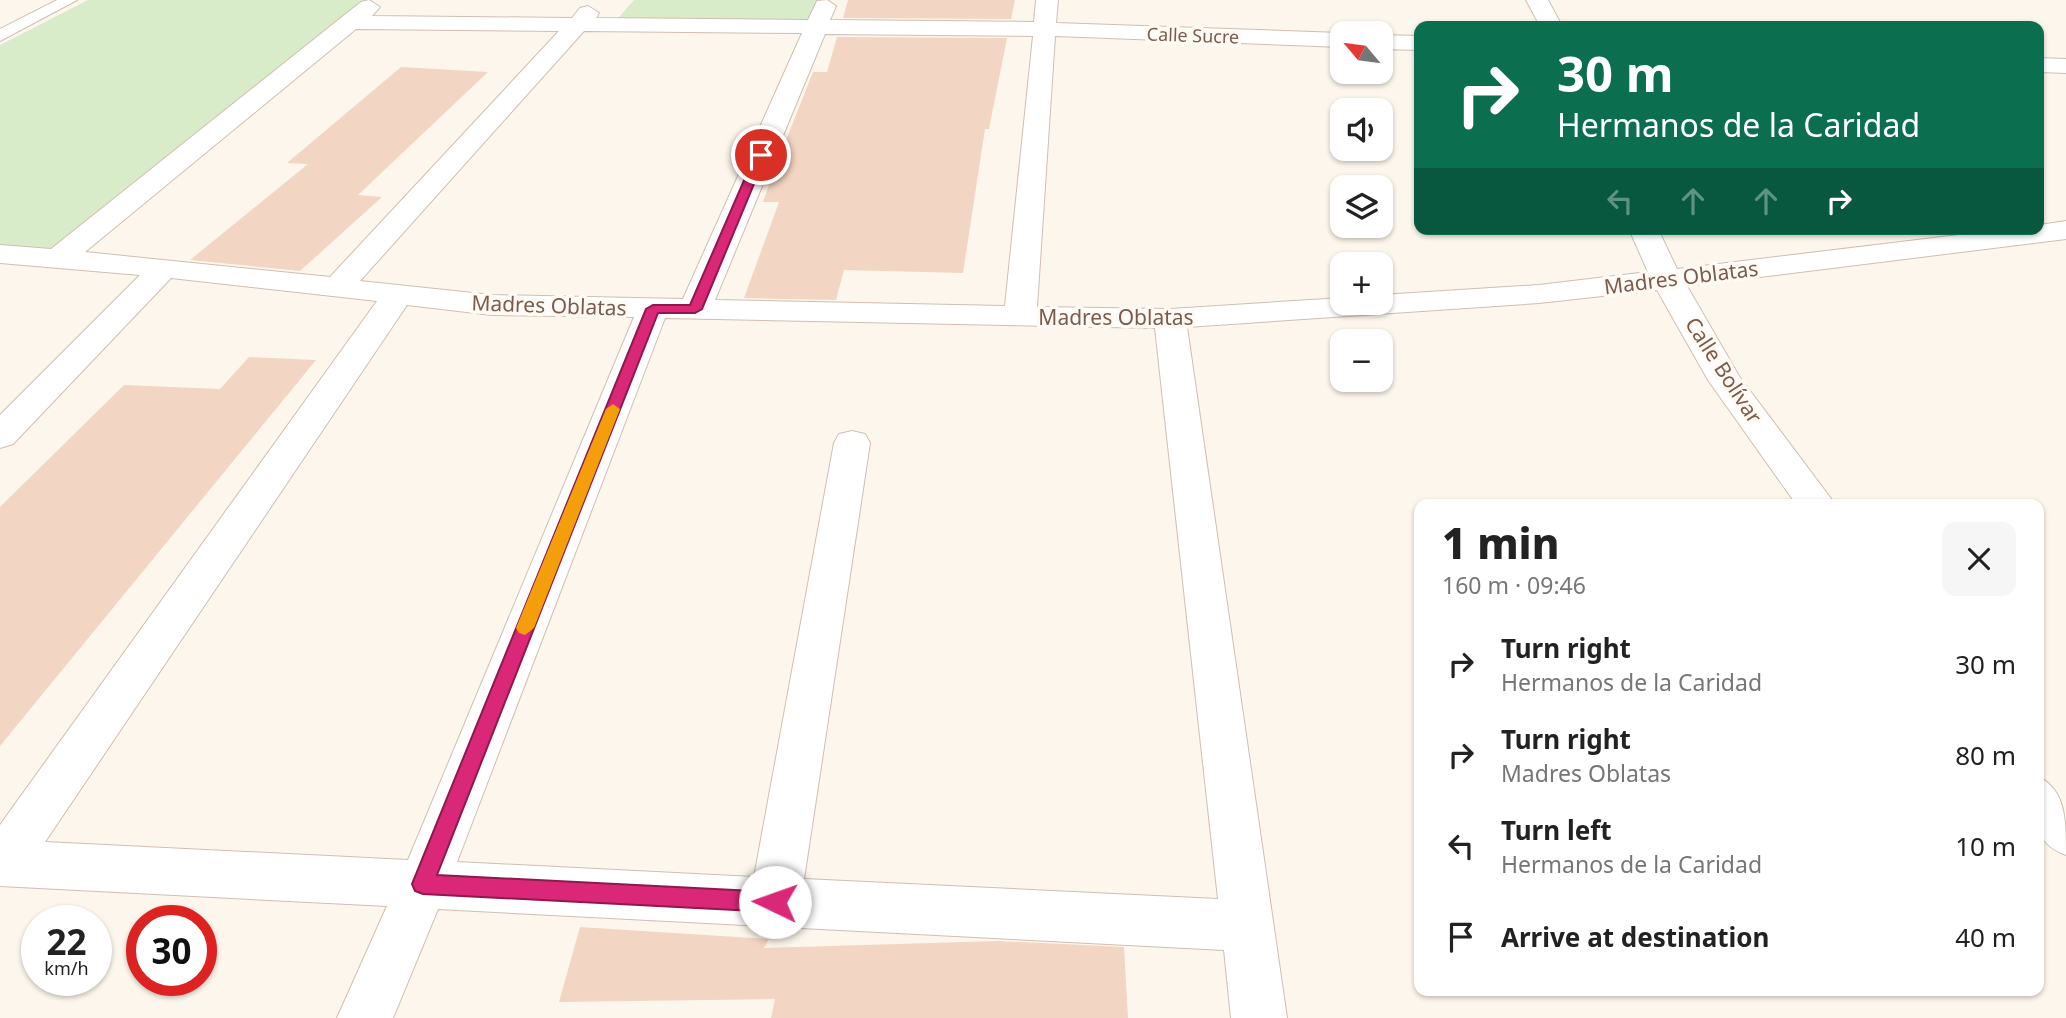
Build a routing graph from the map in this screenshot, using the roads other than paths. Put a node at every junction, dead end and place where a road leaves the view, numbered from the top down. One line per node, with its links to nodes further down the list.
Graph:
1 (69, 0): 12 (lane)
2 (377, 0): 8 (street)
3 (599, 0): 9 (street)
4 (827, 0): 10 (street)
5 (1047, 0): 11 (street)
6 (1537, 0): 7 (street)
7 (1548, 21)
8 (350, 22): 9 (street, Calle Sucre); 23 (street)
9 (577, 24): 10 (street, Calle Sucre); 26 (street)
10 (816, 27): 11 (street, Calle Sucre); 29 (street)
11 (1044, 29): 13 (street, Calle Sucre); 30 (street)
12 (0, 36)
13 (1330, 40)
14 (1393, 42): 15 (street)
15 (1414, 43)
16 (2044, 65): 17 (street)
17 (2066, 66)
18 (2066, 230): 19 (street, Madres Oblatas)
19 (2044, 233)
20 (1646, 235): 25 (street, Calle Bolívar)
21 (2025, 235): 25 (street, Madres Oblatas)
22 (0, 254): 23 (street, Madres Oblatas)
23 (58, 259): 24 (street, Madres Oblatas)
24 (164, 268): 26 (street, Madres Oblatas); 32 (street)
25 (1667, 279): 31 (street, Madres Oblatas); 34 (street, Calle Bolívar)
26 (337, 288): 27 (street, Madres Oblatas)
27 (398, 295): 28 (street, Madres Oblatas); 37 (street)
28 (653, 309): 29 (street, Madres Oblatas); 38 (street)
29 (695, 309): 30 (street, Madres Oblatas)
30 (1020, 316): 31 (street, Madres Oblatas)
31 (1170, 319): 40 (street)
32 (0, 436)
33 (852, 443): 39 (street)
34 (1812, 499)
35 (2044, 804): 36 (street)
36 (2066, 833)
37 (1, 863): 38 (street)
38 (423, 884): 39 (street); 41 (street)
39 (775, 902): 40 (street)
40 (1249, 926): 42 (street)
41 (365, 1018)
42 (1259, 1018)

